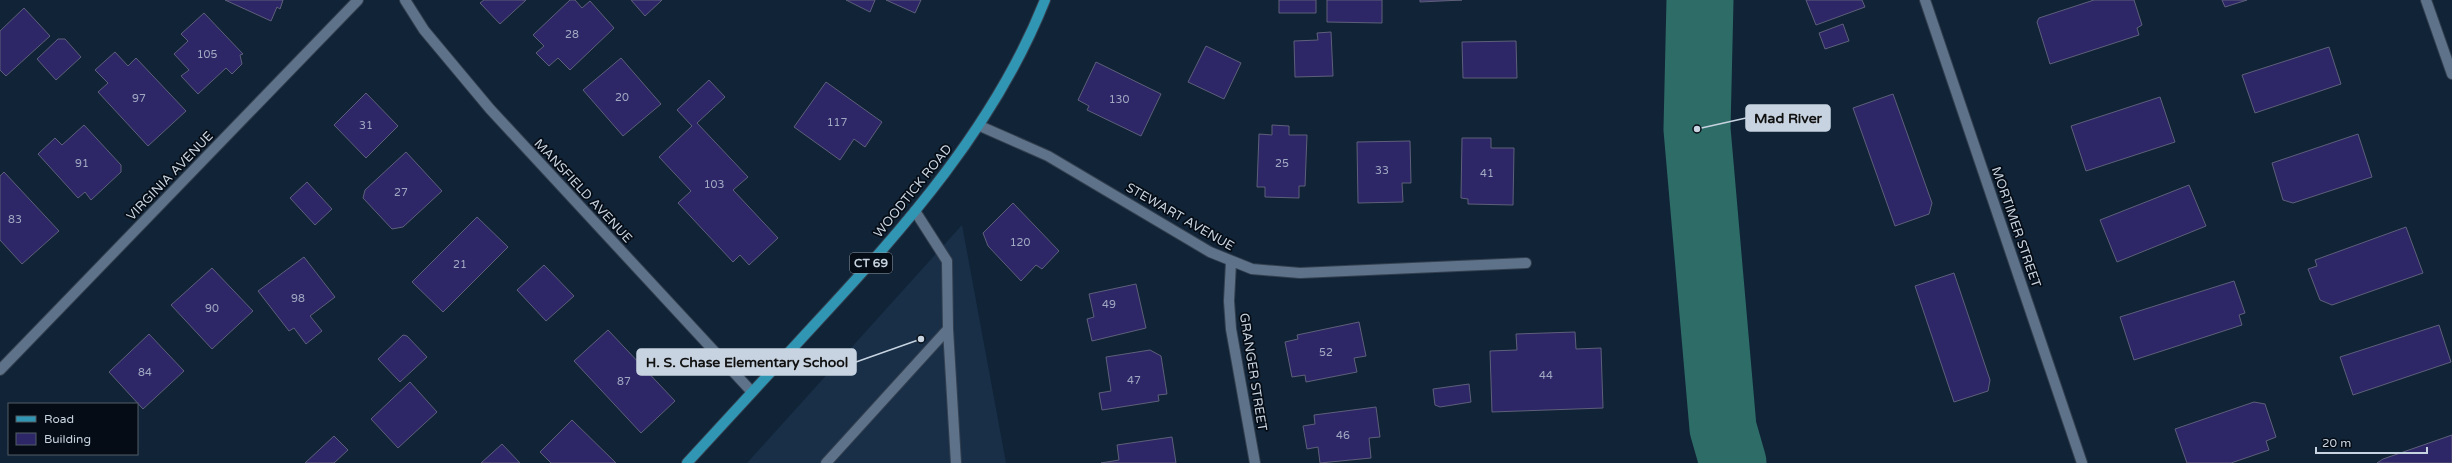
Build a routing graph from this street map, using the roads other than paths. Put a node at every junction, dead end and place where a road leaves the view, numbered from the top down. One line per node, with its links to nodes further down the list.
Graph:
1 (358, 0): 12 (street, VIRGINIA AVENUE)
2 (404, 0): 13 (street, MANSFIELD AVENUE)
3 (1045, 0): 7 (main road, WOODTICK ROAD / CT 69)
4 (1925, 0): 18 (street, MORTIMER STREET)
5 (2426, 0): 6 (street)
6 (2452, 74)
7 (980, 126): 8 (main road, WOODTICK ROAD / CT 69); 9 (street, STEWART AVENUE)
8 (916, 211): 11 (street); 13 (main road, WOODTICK ROAD / CT 69)
9 (1231, 262): 10 (street, STEWART AVENUE); 17 (street, GRANGER STREET)
10 (1526, 263)
11 (948, 329): 15 (street); 16 (street)
12 (0, 370)
13 (752, 392): 14 (main road, WOODTICK ROAD / CT 69)
14 (687, 463)
15 (826, 463)
16 (956, 463)
17 (1254, 463)
18 (2082, 463)

